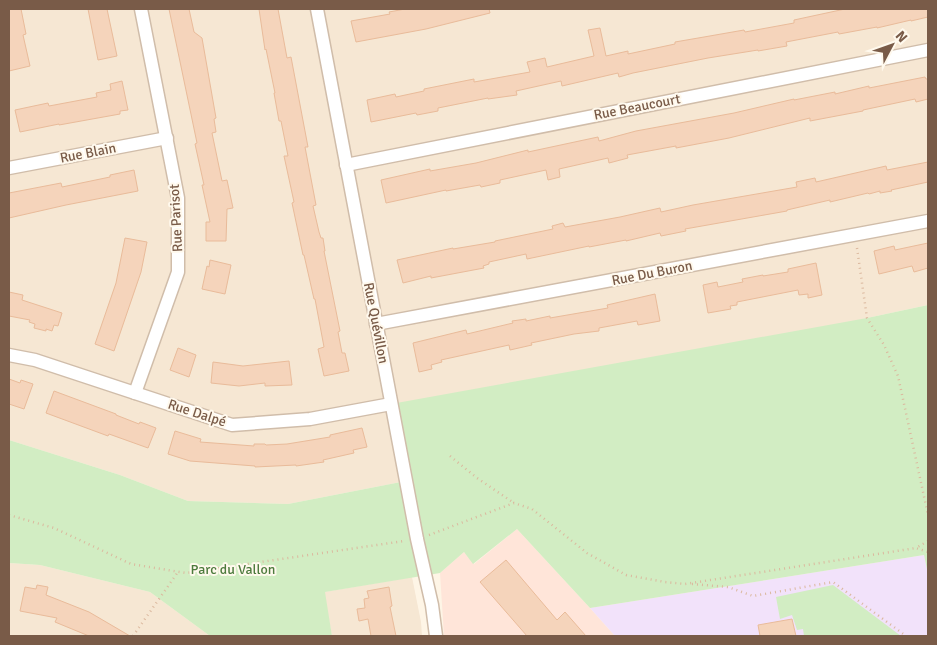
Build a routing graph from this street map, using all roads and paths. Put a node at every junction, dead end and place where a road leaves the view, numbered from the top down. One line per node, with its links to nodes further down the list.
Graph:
1 (141, 9): 4 (street, Rue Parisot)
2 (317, 9): 5 (street, Rue Quévillon)
3 (928, 50): 5 (street, Rue Beaucourt)
4 (167, 138): 6 (street, Rue Blain); 11 (street, Rue Parisot)
5 (346, 165): 9 (street, Rue Quévillon)
6 (9, 168)
7 (928, 221): 8 (street, Rue Du Buron)
8 (855, 235): 9 (street, Rue Du Buron); 16 (path)
9 (376, 324): 12 (street, Rue Quévillon)
10 (9, 355): 11 (street, Rue Dalpé)
11 (135, 393): 12 (street, Rue Dalpé)
12 (391, 404): 17 (street, Rue Quévillon)
13 (450, 456): 14 (path)
14 (514, 503): 17 (path); 22 (path)
15 (9, 515): 21 (path)
16 (928, 515)
17 (417, 539): 21 (path); 24 (street, Rue Quévillon)
18 (928, 541): 19 (path)
19 (916, 548): 20 (path); 22 (path)
20 (928, 552)
21 (178, 572): 23 (path)
22 (685, 584): 25 (path)
23 (133, 636)
24 (436, 636)
25 (906, 636)

